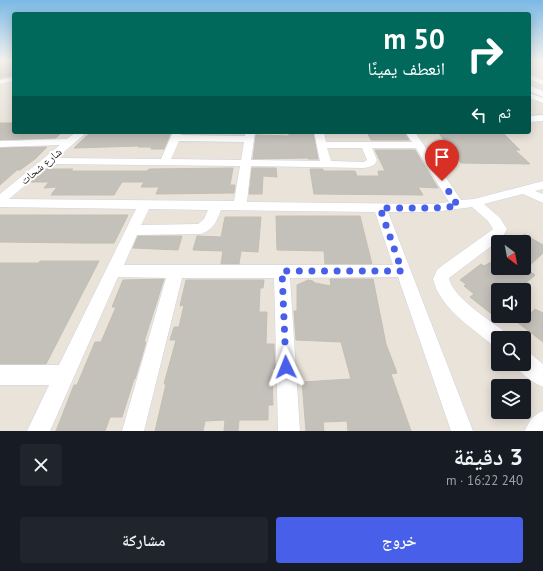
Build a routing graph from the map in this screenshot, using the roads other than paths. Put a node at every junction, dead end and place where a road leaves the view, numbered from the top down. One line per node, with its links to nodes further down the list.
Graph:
1 (531, 81): 2 (street)
2 (543, 87)
3 (531, 89): 4 (street)
4 (543, 94)
5 (531, 96): 6 (street)
6 (543, 101)
7 (543, 105): 8 (street)
8 (543, 112)
9 (543, 118): 10 (street)
10 (531, 119)
11 (79, 134): 16 (street, شارع شحات)
12 (319, 134): 19 (street)
13 (411, 134): 20 (street)
14 (177, 135): 15 (street); 22 (street)
15 (249, 135): 23 (street)
16 (69, 142): 17 (street); 21 (street, شارع شحات)
17 (0, 144)
18 (366, 144): 19 (street); 20 (street); 24 (street)
19 (322, 145): 24 (street)
20 (419, 145): 33 (street)
21 (47, 161): 22 (street); 28 (street, شارع شحات)
22 (164, 163): 23 (street)
23 (245, 163): 24 (street); 32 (street)
24 (326, 164)
25 (543, 185): 26 (street)
26 (524, 190): 27 (street); 29 (street)
27 (543, 199)
28 (0, 201): 30 (street)
29 (474, 203): 33 (street); 40 (street)
30 (144, 204): 31 (street); 35 (street)
31 (216, 206): 32 (street); 35 (street)
32 (240, 206): 34 (street)
33 (458, 206): 34 (street)
34 (380, 208): 38 (street)
35 (132, 230): 36 (street)
36 (113, 271): 39 (street); 43 (street)
37 (282, 271): 38 (street); 39 (street); 48 (street)
38 (402, 271): 49 (street)
39 (176, 272): 47 (street)
40 (491, 332)
41 (531, 367): 44 (street)
42 (0, 375): 43 (street)
43 (64, 375): 46 (street)
44 (543, 377)
45 (543, 422): 50 (street)
46 (38, 431)
47 (133, 431)
48 (289, 431)
49 (462, 431)
50 (536, 431)

